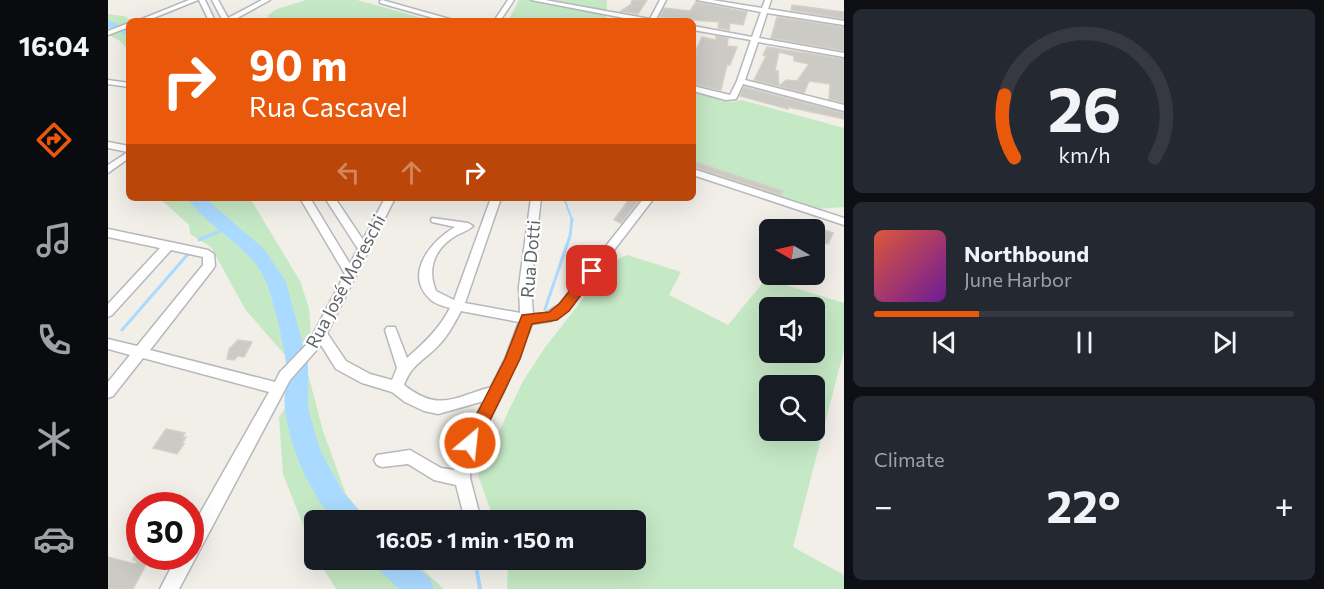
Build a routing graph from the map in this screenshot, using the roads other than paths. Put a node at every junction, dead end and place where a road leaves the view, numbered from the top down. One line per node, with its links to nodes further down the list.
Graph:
1 (195, 0): 12 (street)
2 (202, 0): 13 (street)
3 (215, 0): 14 (street)
4 (267, 0): 15 (street)
5 (511, 0): 17 (street)
6 (534, 0): 18 (street)
7 (663, 0): 19 (street)
8 (700, 0): 11 (street)
9 (768, 0): 11 (street)
10 (384, 1): 16 (street)
11 (765, 10): 20 (street); 24 (street)
12 (148, 18)
13 (211, 18)
14 (225, 18)
15 (233, 18)
16 (441, 18)
17 (499, 18)
18 (635, 18)
19 (654, 18)
20 (844, 23)
21 (126, 26): 23 (street)
22 (696, 29): 24 (street)
23 (108, 33)
24 (756, 39): 25 (street); 26 (street)
25 (844, 55)
26 (741, 81): 28 (street); 30 (street)
27 (112, 83): 29 (street)
28 (696, 89)
29 (108, 90)
30 (844, 108)
31 (108, 146): 32 (street)
32 (126, 151)
33 (126, 155): 34 (street)
34 (108, 170)
35 (696, 173): 43 (street)
36 (307, 201): 49 (street)
37 (332, 201): 48 (street)
38 (388, 201): 48 (street, Rua José Moreschi)
39 (495, 201): 45 (street)
40 (536, 201): 52 (street, Rua Dotti)
41 (647, 201): 52 (street)
42 (436, 220): 44 (street)
43 (844, 222)
44 (467, 226): 45 (street); 50 (street)
45 (487, 226): 50 (street)
46 (108, 233): 47 (street)
47 (169, 245): 51 (street); 56 (street)
48 (363, 248): 49 (street, Rua José Moreschi)
49 (350, 273): 54 (street, Rua José Moreschi)
50 (458, 306): 52 (street); 57 (street)
51 (108, 312)
52 (527, 319): 60 (street, Rua Dotti)
53 (391, 330): 57 (street)
54 (317, 340): 58 (street); 59 (street, Rua José Moreschi)
55 (108, 344): 56 (street)
56 (139, 352): 59 (street); 61 (street)
57 (404, 368): 58 (street)
58 (396, 387): 60 (street)
59 (277, 388): 65 (street, Rua José Moreschi)
60 (497, 391): 63 (street, Rua Dotti)
61 (108, 392)
62 (382, 460): 63 (street)
63 (462, 478): 64 (street, Rua Dotti)
64 (470, 510)
65 (204, 523)
66 (179, 570): 67 (street)
67 (169, 589)

